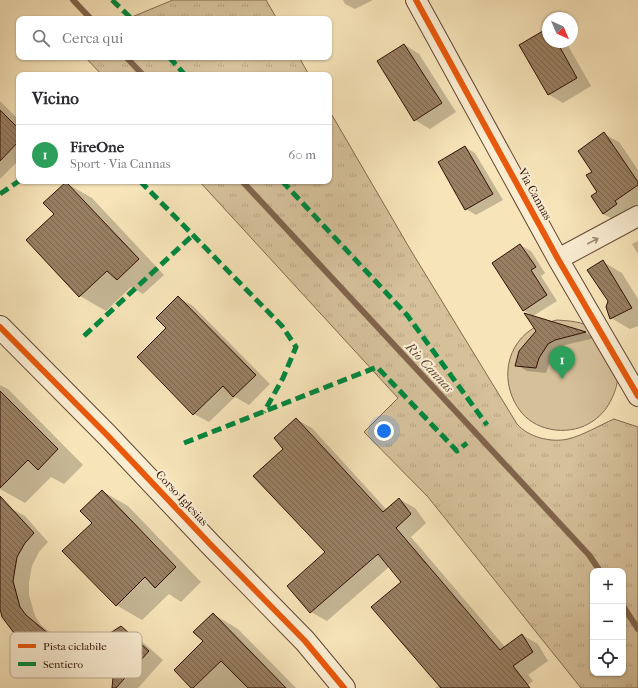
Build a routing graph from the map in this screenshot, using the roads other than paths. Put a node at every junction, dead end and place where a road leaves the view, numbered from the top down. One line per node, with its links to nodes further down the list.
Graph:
1 (416, 0): 3 (street, Via Cannas)
2 (638, 216): 3 (street, one-way to 2)
3 (558, 259): 5 (street, Via Cannas)
4 (0, 327): 6 (street, Corso Iglesias)
5 (638, 396)
6 (344, 688)

